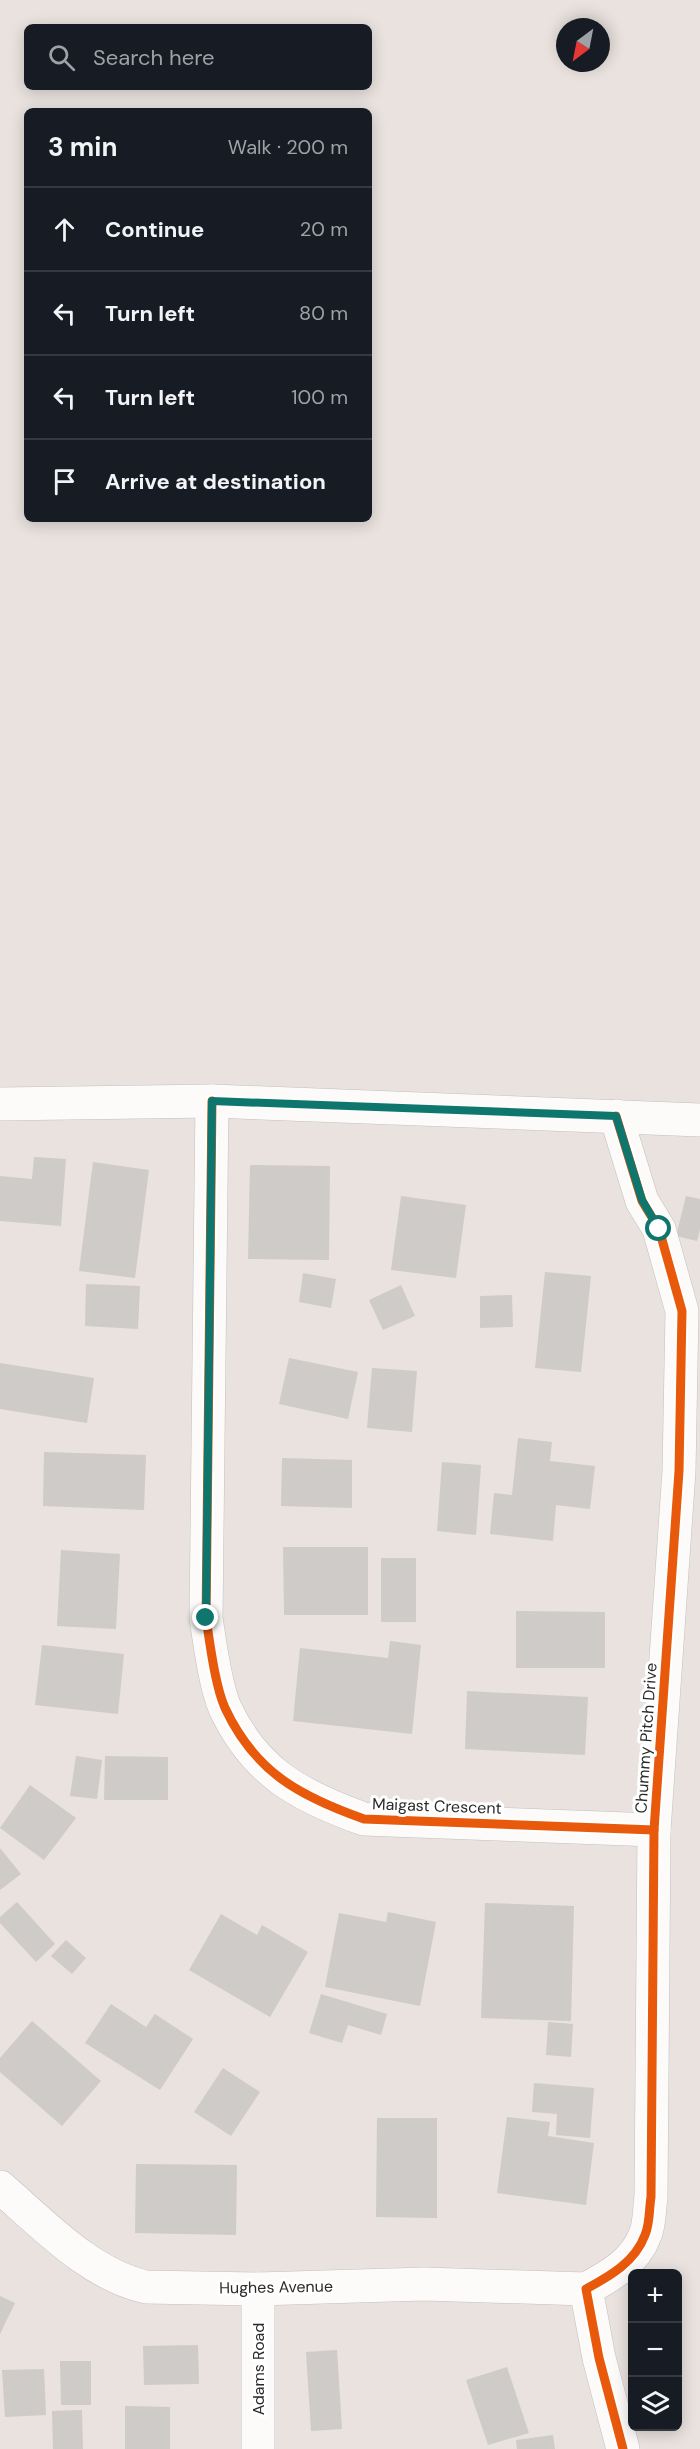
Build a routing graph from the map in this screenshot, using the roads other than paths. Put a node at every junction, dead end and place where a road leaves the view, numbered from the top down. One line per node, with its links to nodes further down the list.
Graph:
1 (212, 1101): 2 (street); 3 (street); 5 (street, Maigast Crescent)
2 (0, 1104)
3 (616, 1116): 4 (street); 5 (street, Chummy Pitch Drive)
4 (700, 1120)
5 (654, 1830): 8 (street, Chummy Pitch Drive)
6 (0, 2187): 7 (street, Hughes Avenue)
7 (258, 2289): 8 (street, Hughes Avenue); 9 (street, Adams Road)
8 (586, 2289): 10 (street)
9 (258, 2449)
10 (623, 2449)

